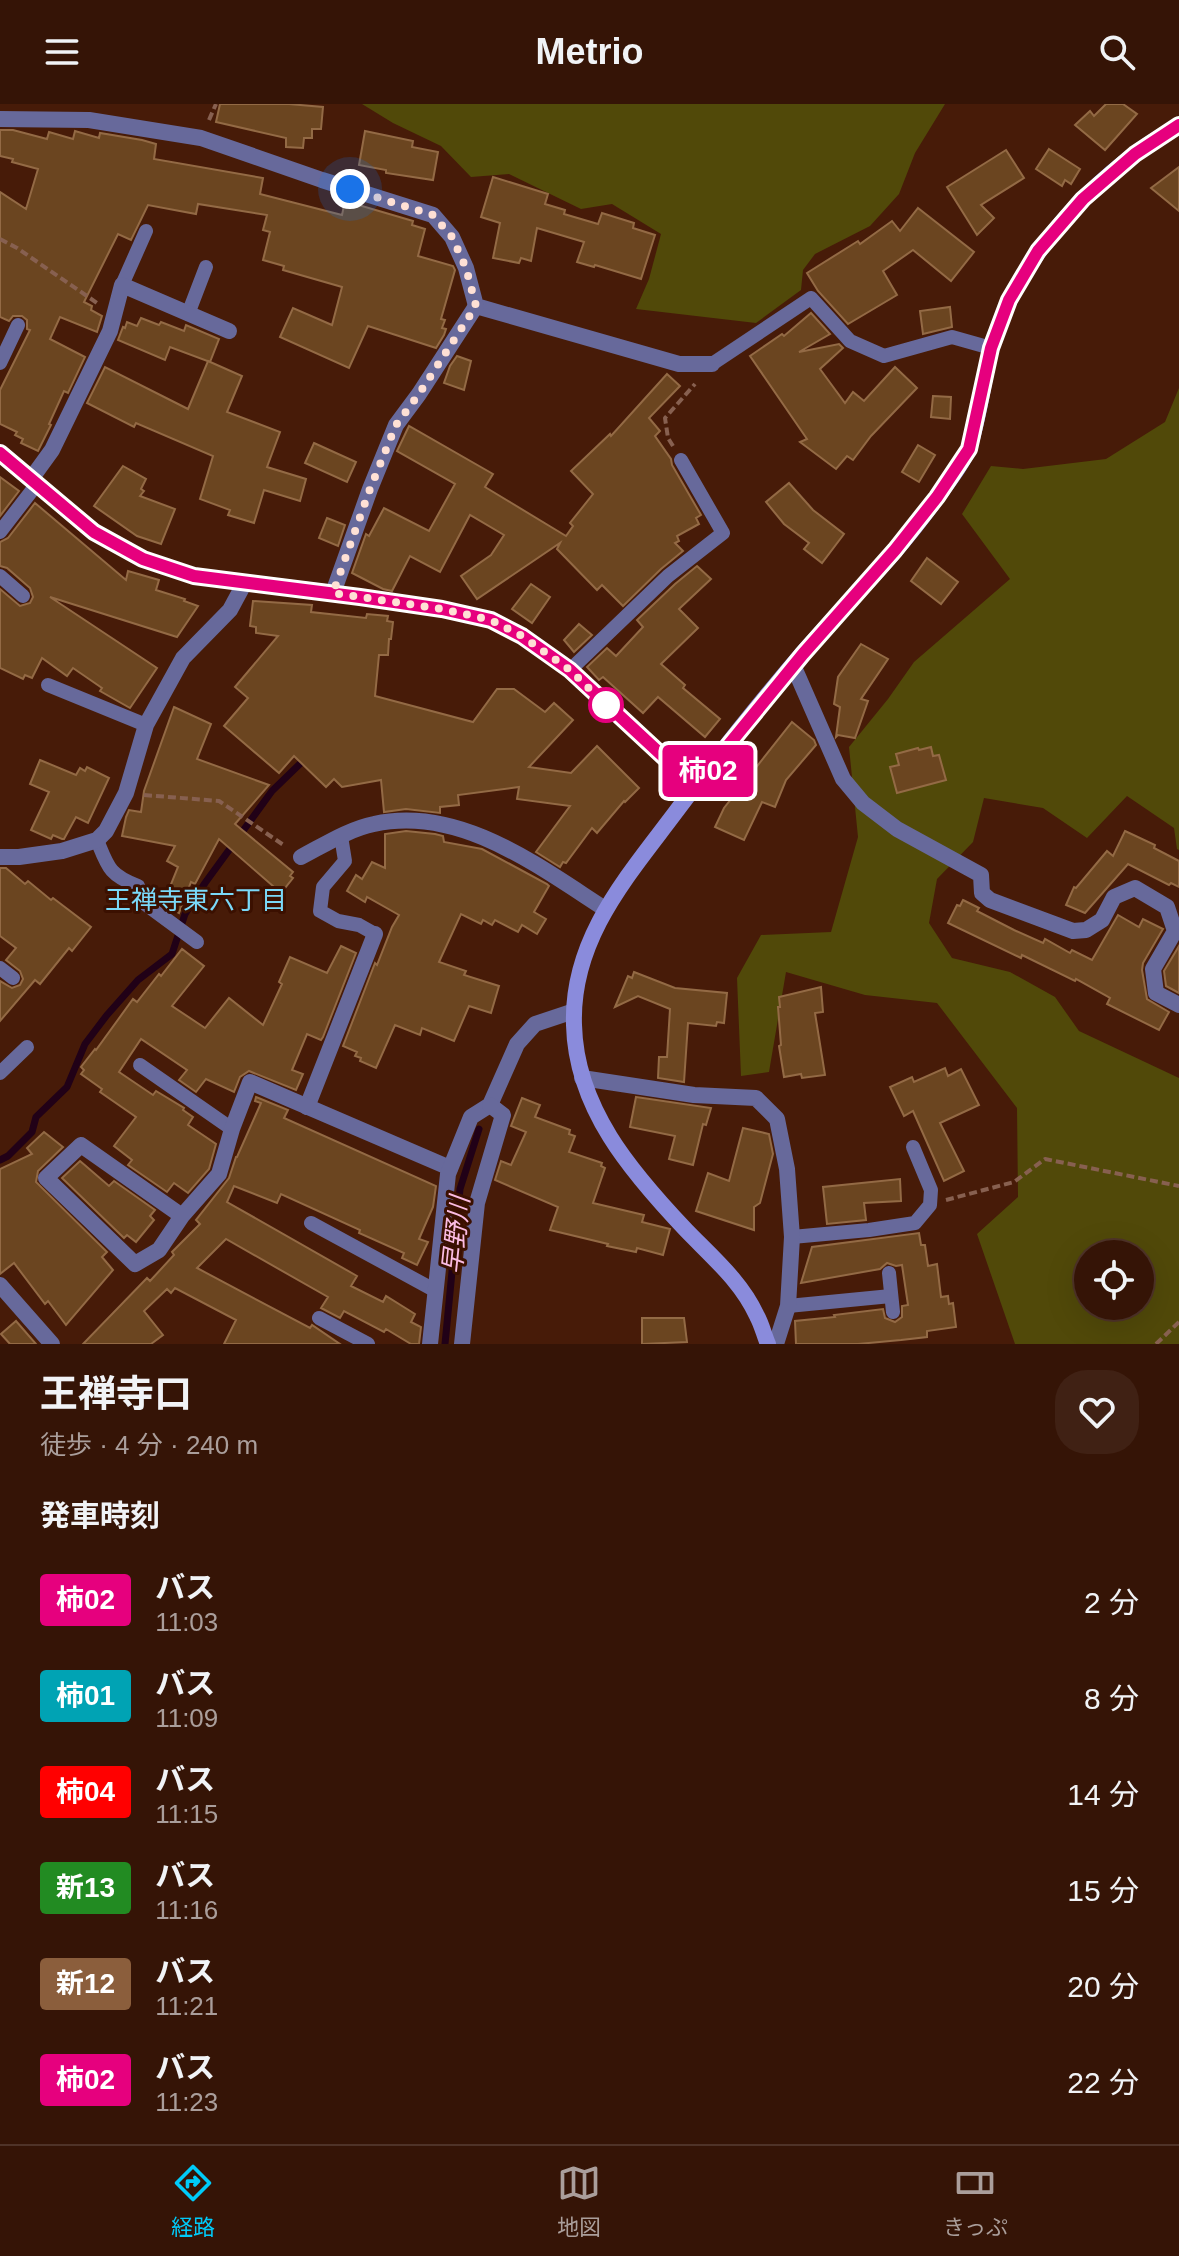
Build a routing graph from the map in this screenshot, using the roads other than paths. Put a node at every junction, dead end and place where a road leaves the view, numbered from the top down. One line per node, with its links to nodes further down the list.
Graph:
1 (0, 119): 6 (street)
2 (1179, 125): 10 (street)
3 (146, 231): 5 (lane)
4 (206, 267): 7 (lane)
5 (122, 285): 7 (street); 15 (street)
6 (476, 306): 12 (street); 19 (street)
7 (188, 314): 9 (street)
8 (18, 325): 11 (lane)
9 (229, 331)
10 (991, 348): 12 (lane); 21 (street)
11 (0, 363)
12 (712, 364)
13 (0, 453): 15 (street)
14 (681, 460): 22 (lane)
15 (34, 481): 16 (lane); 18 (street)
16 (0, 532)
17 (0, 576): 20 (lane)
18 (244, 584): 19 (street); 24 (street)
19 (333, 593): 22 (street)
20 (23, 596)
21 (793, 665): 25 (street); 35 (street)
22 (570, 670): 25 (street)
23 (48, 685): 24 (lane)
24 (146, 725): 27 (street)
25 (695, 786): 30 (street)
26 (341, 836): 29 (street); 30 (street); 31 (lane)
27 (97, 840): 28 (street); 32 (lane)
28 (0, 857)
29 (301, 857)
30 (605, 909): 36 (street)
31 (375, 934): 42 (street)
32 (197, 942)
33 (0, 968): 34 (lane)
34 (13, 978)
35 (1179, 1005)
36 (574, 1011): 40 (street); 41 (street)
37 (27, 1047): 39 (lane)
38 (140, 1065): 43 (lane)
39 (0, 1073)
40 (582, 1078): 48 (street); 60 (street)
41 (490, 1105): 45 (street); 59 (street)
42 (307, 1107): 43 (street); 45 (street)
43 (232, 1129): 46 (street)
44 (913, 1147): 48 (lane)
45 (450, 1168): 51 (street)
46 (182, 1216): 46 (street)
47 (311, 1223): 51 (lane)
48 (792, 1237): 53 (street)
49 (889, 1273): 52 (lane)
50 (0, 1285): 56 (street)
51 (436, 1291): 58 (street)
52 (891, 1296): 53 (lane); 54 (lane)
53 (788, 1306): 61 (street)
54 (893, 1312)
55 (319, 1318): 57 (lane)
56 (52, 1344)
57 (368, 1344)
58 (430, 1344)
59 (462, 1344)
60 (768, 1344)
61 (776, 1344)

